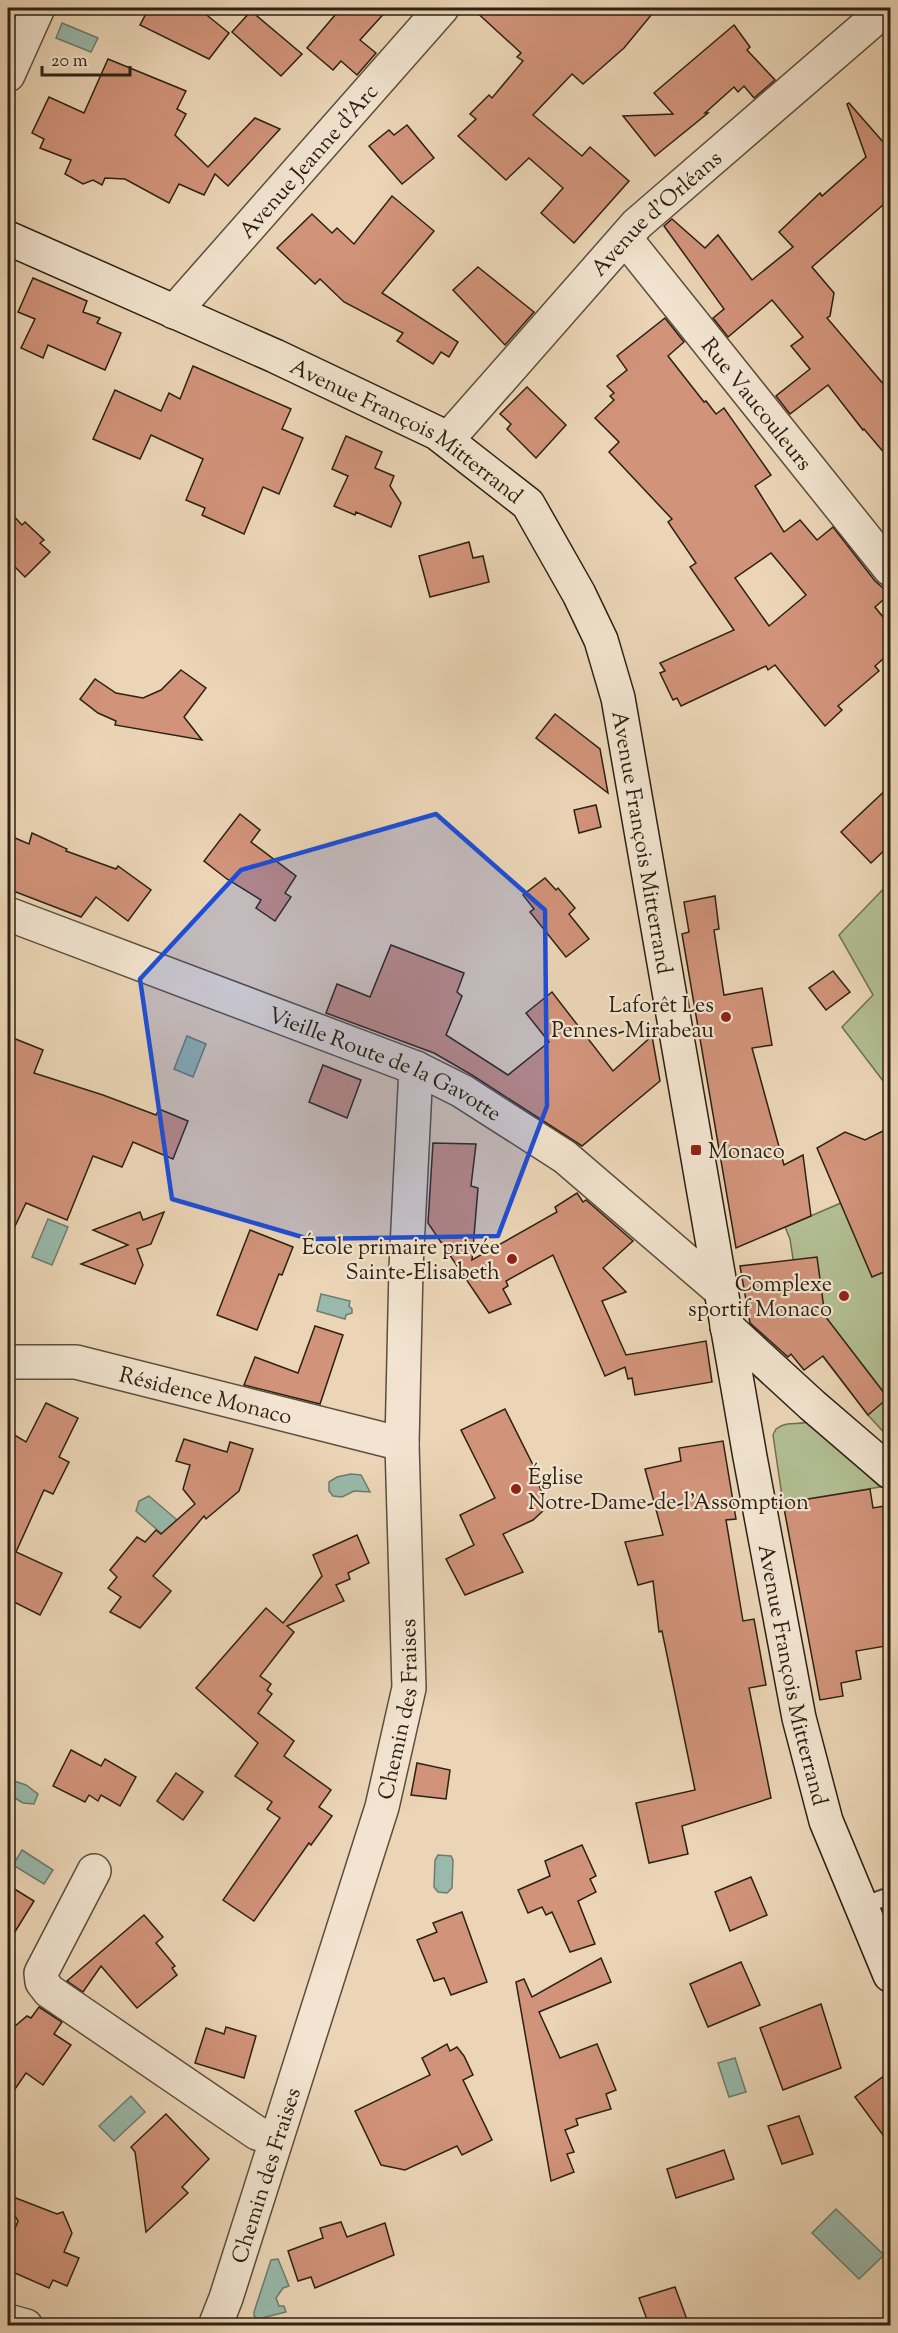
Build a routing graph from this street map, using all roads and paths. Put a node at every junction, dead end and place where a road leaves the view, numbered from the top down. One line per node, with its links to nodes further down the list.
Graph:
1 (38, 8): 4 (street)
2 (442, 8): 7 (street, Avenue Jeanne d'Arc)
3 (887, 8): 6 (street, Avenue d'Orléans)
4 (8, 75)
5 (8, 238): 7 (street, Avenue François Mitterrand)
6 (625, 238): 8 (street, Avenue d'Orléans); 9 (street, Rue Vaucouleurs)
7 (174, 312): 8 (street, Avenue François Mitterrand)
8 (447, 440): 12 (street, Avenue François Mitterrand)
9 (891, 569)
10 (8, 914): 11 (street, Vieille Route de la Gavotte)
11 (416, 1068): 12 (street, Vieille Route de la Gavotte); 17 (street, Chemin des Fraises)
12 (720, 1290): 13 (street, Avenue François Mitterrand)
13 (727, 1327): 15 (street, Avenue François Mitterrand); 16 (street)
14 (8, 1362): 17 (street, Résidence Monaco)
15 (737, 1380): 16 (street); 20 (street, Avenue François Mitterrand)
16 (812, 1405): 18 (street)
17 (402, 1444): 22 (street, Chemin des Fraises)
18 (891, 1472)
19 (94, 1871): 22 (street)
20 (876, 1901): 21 (street, Avenue François Mitterrand)
21 (891, 1975)
22 (276, 2139): 25 (street, Chemin des Fraises)
23 (8, 2321): 24 (street)
24 (26, 2325)
25 (215, 2325)

